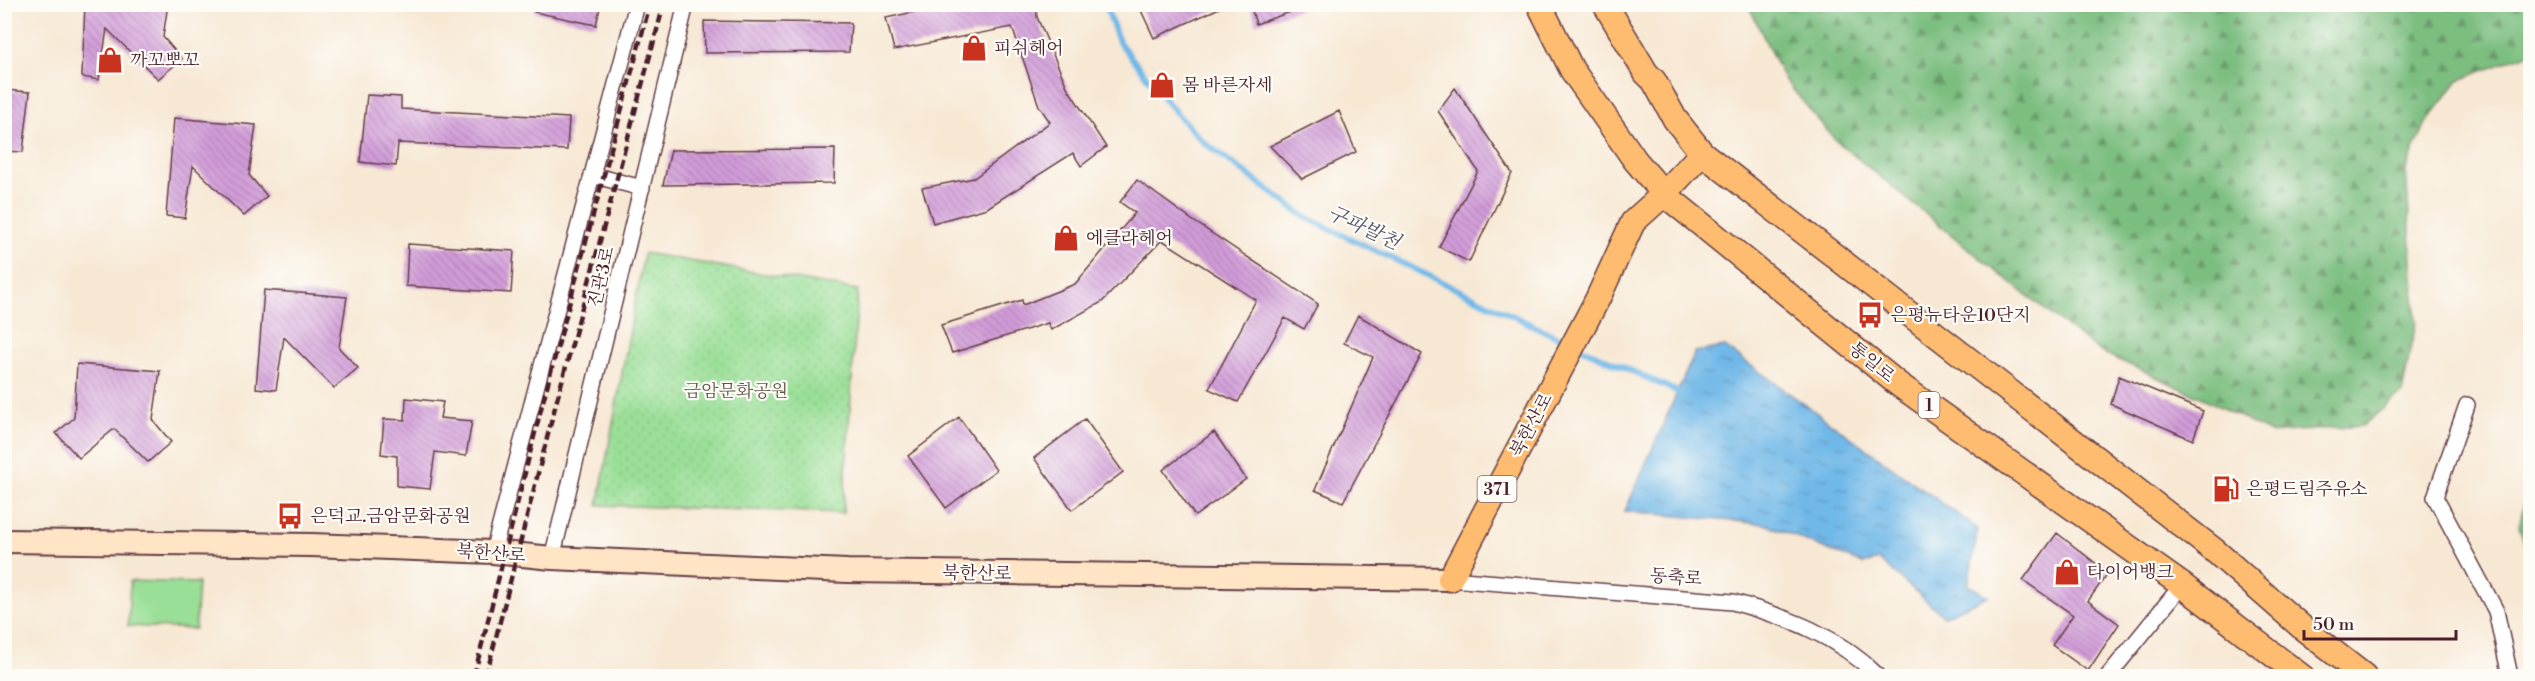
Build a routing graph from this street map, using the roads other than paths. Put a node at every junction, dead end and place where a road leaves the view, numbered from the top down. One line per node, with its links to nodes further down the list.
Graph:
1 (637, 4): 6 (street, 진관3로)
2 (686, 4): 7 (street, 진관3로)
3 (1539, 4): 8 (main road, 통일로 / 1)
4 (1605, 4): 5 (main road)
5 (1702, 153): 8 (main road, 북한산로 / 371); 18 (main road)
6 (592, 175): 7 (street); 11 (street, 진관3로)
7 (642, 188): 12 (street, 진관3로)
8 (1664, 194): 13 (main road, 북한산로 / 371); 14 (main road, 통일로 / 1)
9 (2467, 405): 19 (street)
10 (4, 541): 11 (main road, 북한산로)
11 (493, 552): 12 (main road, 북한산로)
12 (552, 558): 13 (main road, 북한산로)
13 (1450, 579): 15 (street, 동축로)
14 (2182, 585): 16 (street); 17 (main road, 통일로 / 1)
15 (1878, 676)
16 (2108, 676)
17 (2301, 676)
18 (2364, 676)
19 (2511, 676)

